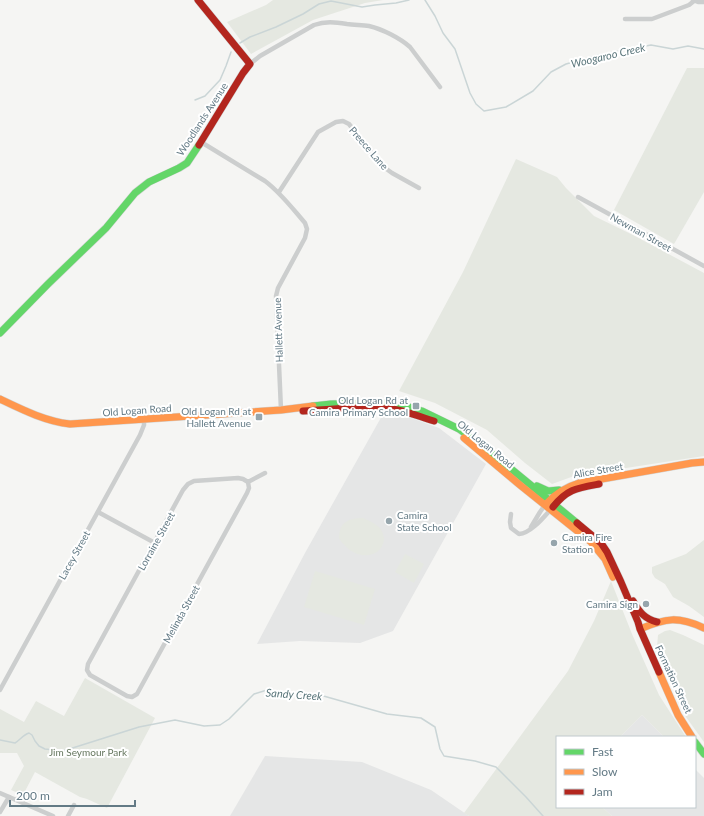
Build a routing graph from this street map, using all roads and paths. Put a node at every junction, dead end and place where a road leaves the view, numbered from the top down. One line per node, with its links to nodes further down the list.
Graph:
1 (198, 0): 5 (main road)
2 (694, 0): 3 (street); 4 (street)
3 (704, 2)
4 (625, 19)
5 (250, 64): 6 (street, Woodlands Avenue); 7 (main road, Woodlands Avenue)
6 (440, 87)
7 (201, 142): 9 (street, Hallett Avenue); 12 (main road, Woodlands Avenue)
8 (419, 188): 9 (street, Preece Lane)
9 (279, 192): 14 (street, Hallett Avenue)
10 (578, 197): 11 (street, Newman Street)
11 (704, 266)
12 (0, 334)
13 (0, 399): 15 (main road, Old Logan Road)
14 (281, 410): 15 (main road, Old Logan Road); 18 (main road, Old Logan Road); 23 (main road, Old Logan Road)
15 (144, 420): 24 (street, Lacey Street)
16 (704, 462): 19 (main road, Alice Street)
17 (265, 472): 20 (street)
18 (515, 472): 22 (main road, Old Logan Road); 23 (main road, Old Logan Road)
19 (637, 473): 21 (main road, Alice Street); 22 (main road, Alice Street)
20 (248, 482): 27 (street, Lorraine Street); 33 (street, Melinda Street)
21 (576, 489): 23 (main road, Alice Street); 25 (main road)
22 (561, 490): 23 (main road, Alice Street)
23 (550, 505): 25 (main road, Formation Street); 26 (street); 31 (main road, Formation Street)
24 (98, 512): 27 (street); 34 (street, Lacey Street)
25 (563, 512): 28 (main road, Formation Street)
26 (511, 514)
27 (155, 543): 33 (street, Lorraine Street)
28 (608, 553): 29 (main road); 31 (main road, Formation Street)
29 (657, 622): 30 (main road); 31 (main road); 32 (main road)
30 (704, 628)
31 (640, 629): 32 (main road, Formation Street)
32 (646, 642): 35 (main road, Formation Street)
33 (86, 670)
34 (0, 690)
35 (691, 736)
36 (696, 743): 37 (main road)
37 (704, 754)
38 (0, 793): 39 (street)
39 (8, 797): 41 (street); 42 (street)
40 (74, 805): 43 (street)
41 (0, 812)
42 (53, 816)
43 (68, 816)

